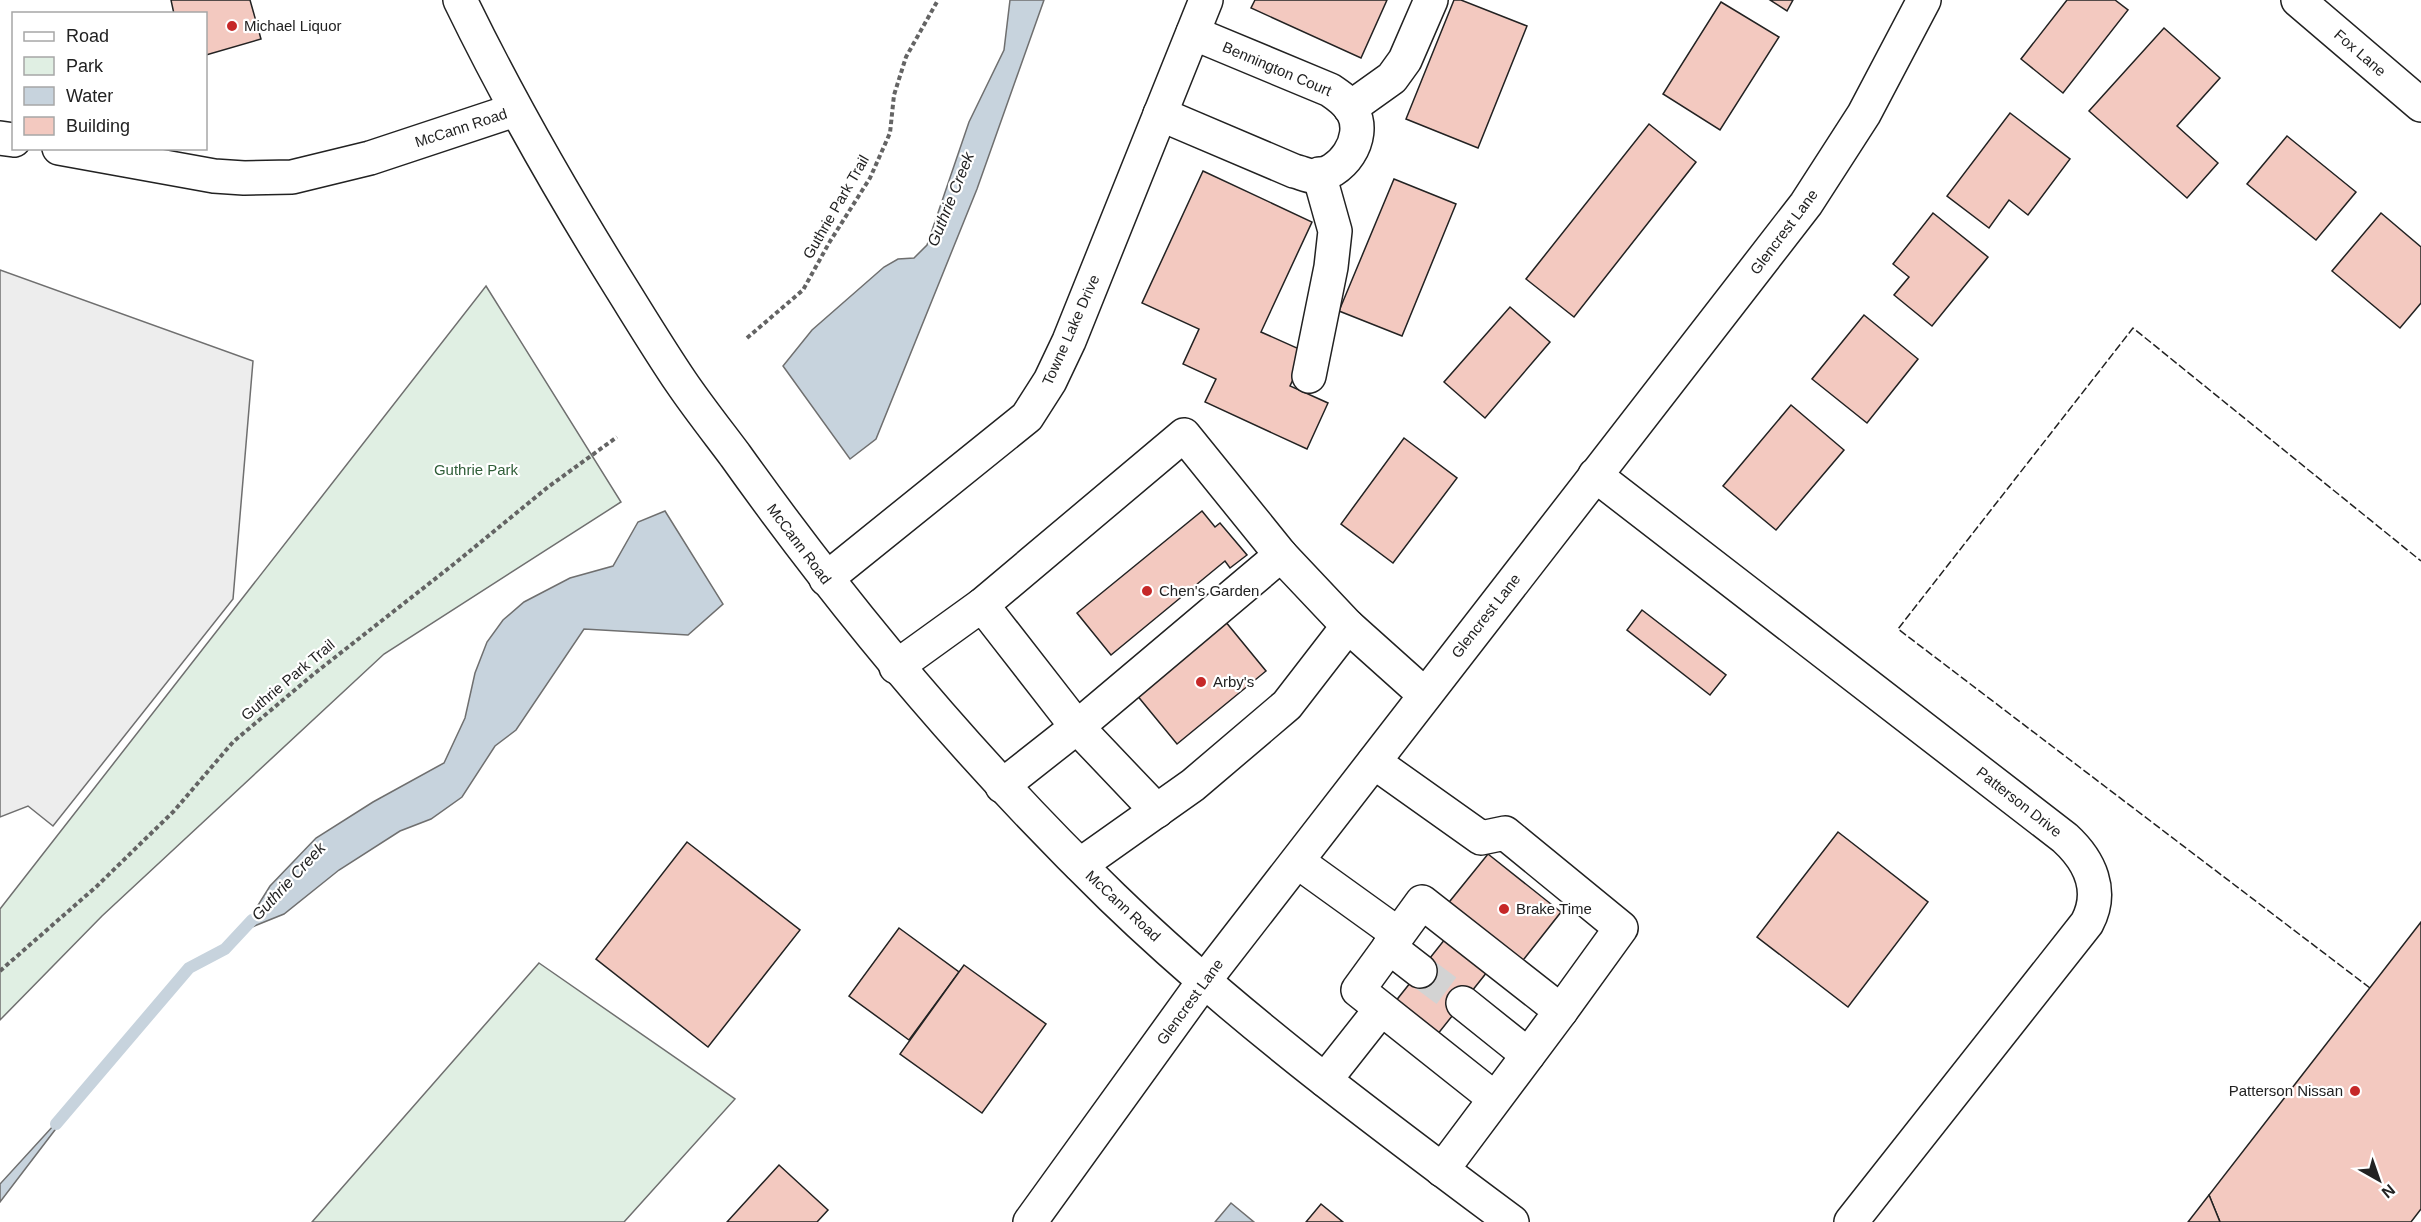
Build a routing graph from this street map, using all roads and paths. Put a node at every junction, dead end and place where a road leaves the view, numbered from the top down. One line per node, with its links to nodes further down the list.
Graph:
1 (460, 0): 10 (street)
2 (938, 0): 14 (path, Guthrie Park Trail)
3 (1206, 0): 7 (street, Towne Lake Drive)
4 (1431, 0): 9 (street)
5 (1924, 0): 17 (street, Glencrest Lane)
6 (2298, 0): 8 (street, Fox Lane)
7 (1193, 33): 9 (street, Bennington Court); 11 (street, Towne Lake Drive)
8 (2421, 105)
9 (1350, 108): 13 (street)
10 (516, 110): 12 (street, McCann Road); 19 (street, McCann Road)
11 (1160, 114): 13 (street); 19 (street, Towne Lake Drive)
12 (70, 150)
13 (1319, 174): 15 (street)
14 (747, 338)
15 (1309, 376)
16 (617, 437): 32 (path, Guthrie Park Trail)
17 (1595, 475): 23 (street, Glencrest Lane); 43 (street, Patterson Drive)
18 (1281, 555): 20 (street); 21 (street); 24 (street)
19 (826, 579): 22 (street, McCann Road)
20 (982, 605): 22 (street); 24 (street)
21 (1348, 626): 23 (street); 27 (street)
22 (896, 667): 26 (street, McCann Road)
23 (1425, 695): 25 (street, Glencrest Lane)
24 (1077, 727): 26 (street); 27 (street)
25 (1374, 762): 28 (street, Glencrest Lane); 36 (street)
26 (1002, 786): 29 (street, McCann Road)
27 (1157, 811): 29 (street)
28 (1298, 862): 30 (street); 33 (street, Glencrest Lane)
29 (1080, 865): 33 (street, McCann Road)
30 (1394, 941): 31 (street); 35 (street); 36 (street)
31 (1420, 970)
32 (0, 971)
33 (1204, 981): 38 (street, McCann Road); 41 (street, Glencrest Lane)
34 (1463, 1003): 37 (street)
35 (1381, 1008): 38 (street); 39 (street)
36 (1561, 1011): 37 (street)
37 (1528, 1055): 39 (street)
38 (1325, 1080): 40 (street, McCann Road)
39 (1494, 1098): 40 (street)
40 (1442, 1170): 42 (street, McCann Road)
41 (1030, 1222)
42 (1512, 1222)
43 (1851, 1222)

